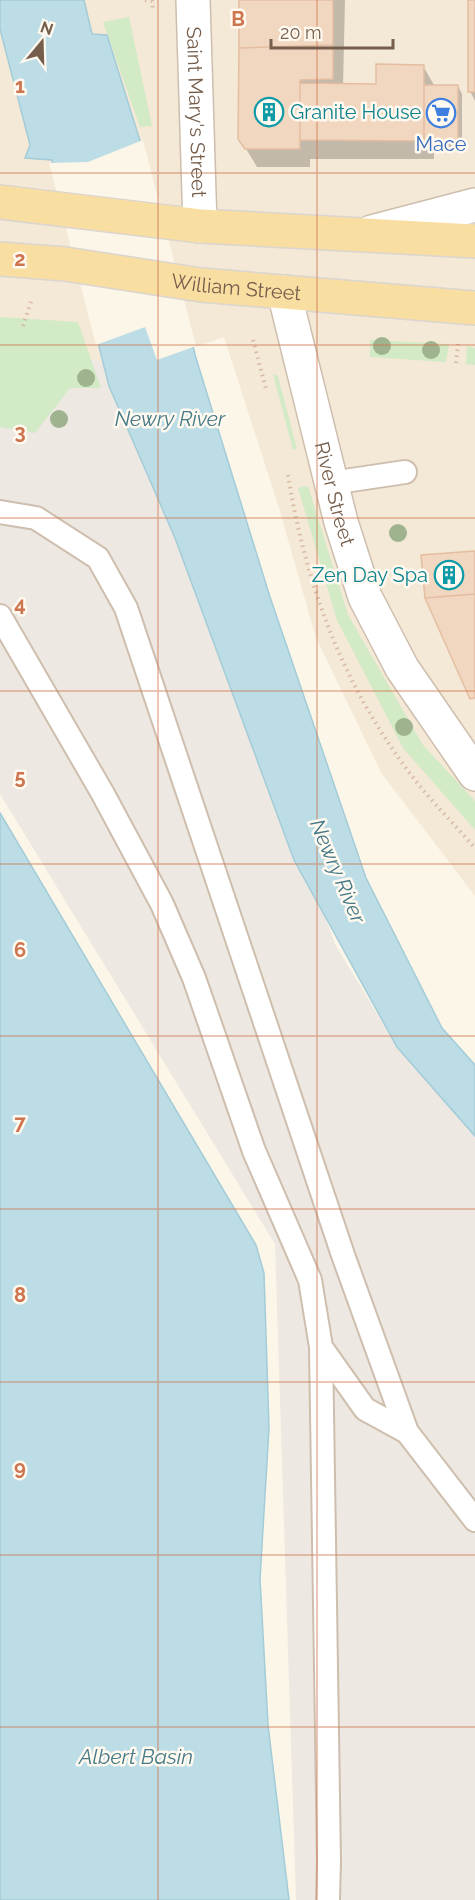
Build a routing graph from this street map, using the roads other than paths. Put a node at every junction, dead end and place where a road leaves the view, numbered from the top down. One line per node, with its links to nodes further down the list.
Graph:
1 (193, 0): 4 (street, Saint Mary's Street)
2 (0, 202): 4 (main road)
3 (475, 205): 5 (street)
4 (191, 225): 5 (main road)
5 (358, 236): 6 (main road)
6 (475, 241)
7 (0, 259): 8 (main road, William Street)
8 (284, 291): 9 (main road, William Street); 11 (street, River Street)
9 (475, 308)
10 (405, 471): 11 (lane)
11 (332, 483): 14 (street, River Street)
12 (0, 512): 16 (lane)
13 (0, 616): 15 (lane)
14 (475, 774)
15 (321, 1347): 16 (lane); 18 (lane)
16 (407, 1432): 17 (lane)
17 (475, 1520)
18 (327, 1900)

